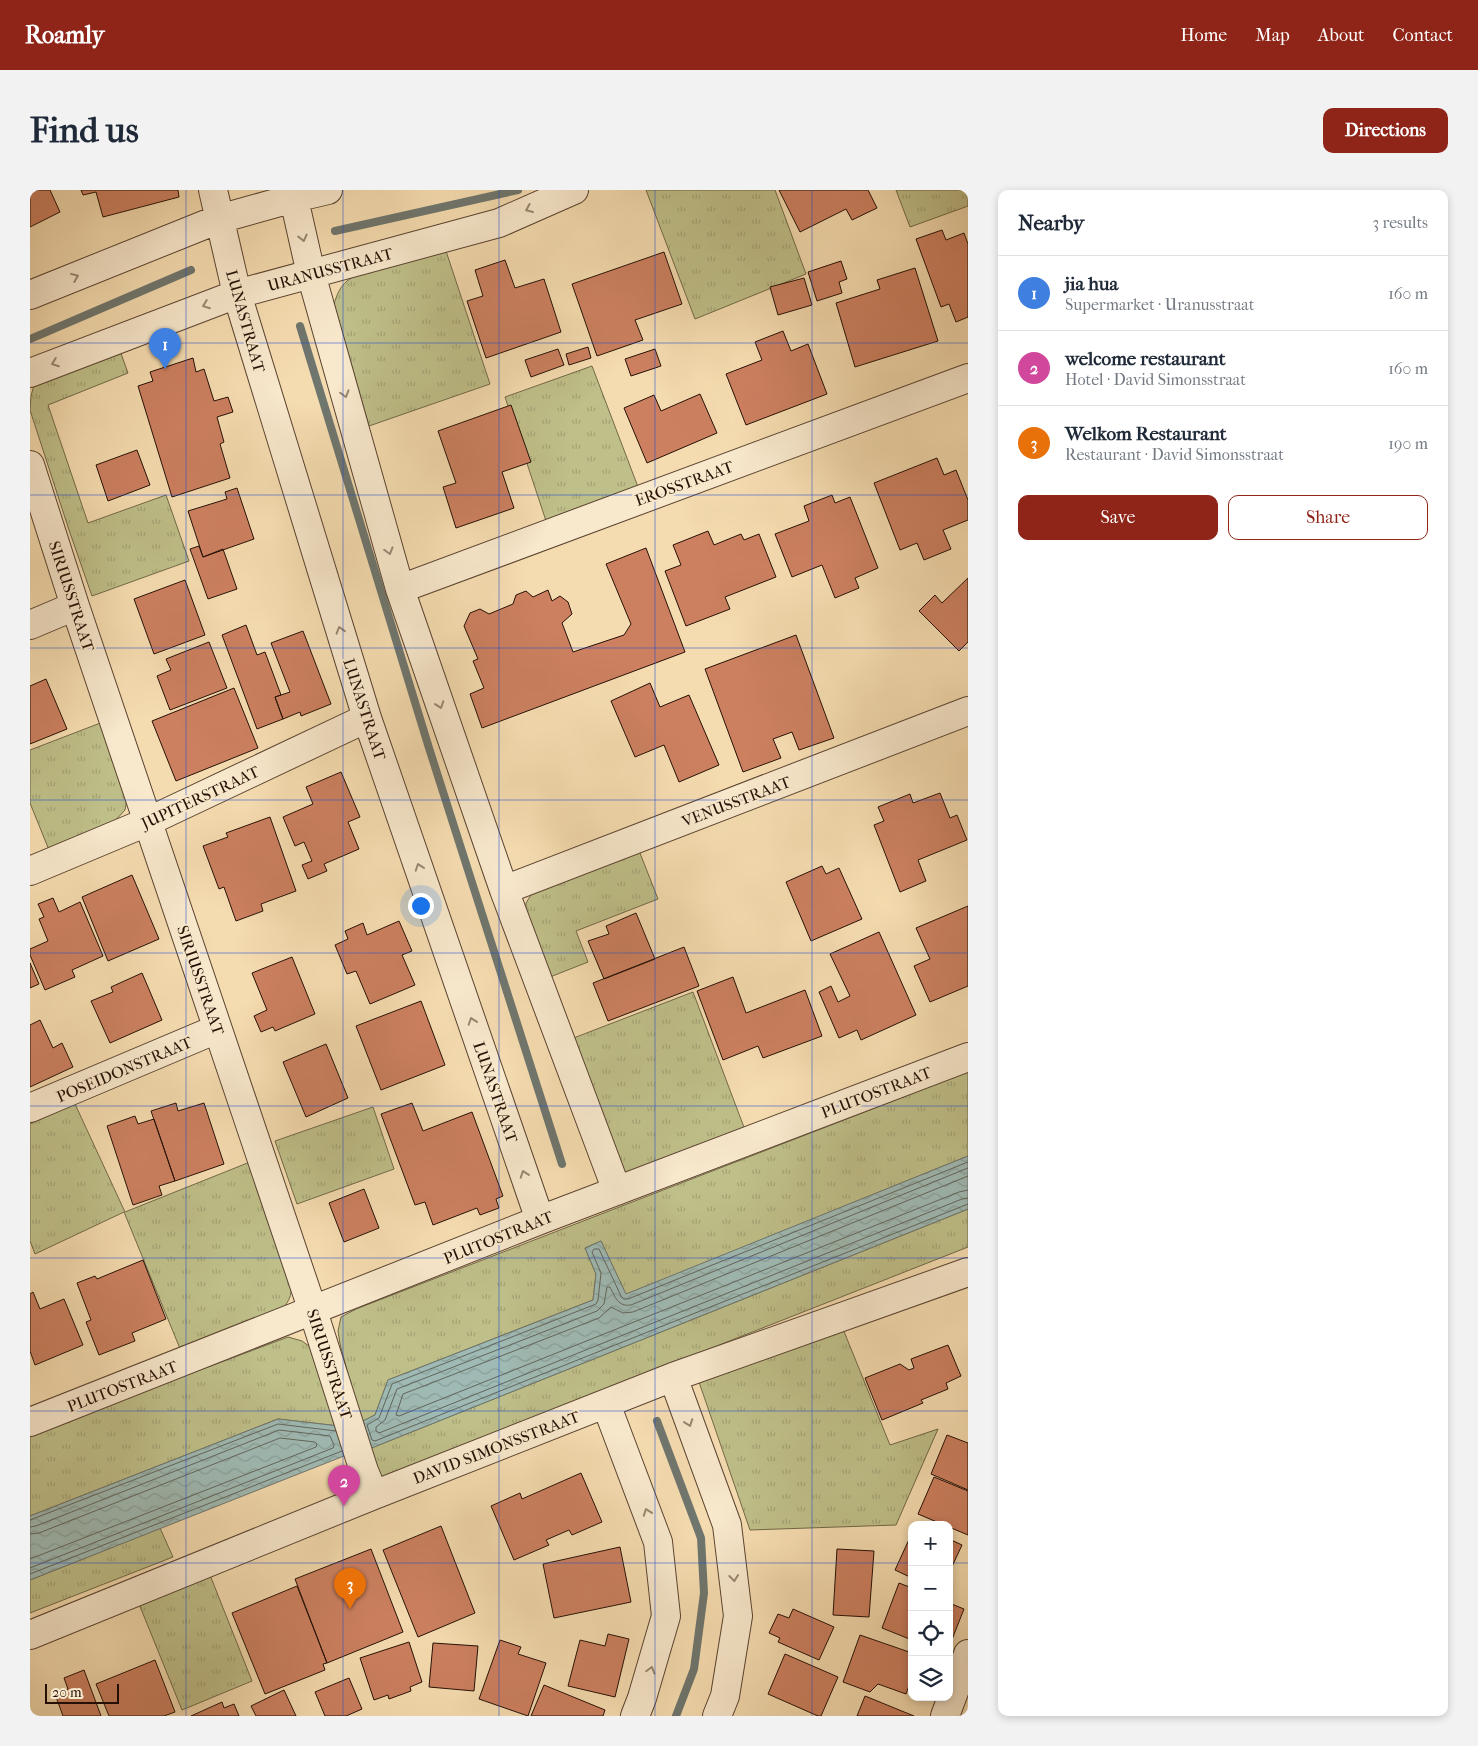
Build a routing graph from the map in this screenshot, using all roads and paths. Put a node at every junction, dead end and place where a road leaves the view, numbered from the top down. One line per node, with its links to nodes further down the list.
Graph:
1 (213, 190): 5 (street, LUNASTRAAT)
2 (328, 190): 4 (street)
3 (574, 190): 6 (street, URANUSSTRAAT, one-way to 6)
4 (293, 194): 5 (street); 6 (street, one-way to 6)
5 (219, 219): 7 (street, LUNASTRAAT); 8 (street, one-way to 5)
6 (311, 274): 7 (street, URANUSSTRAAT); 12 (street, one-way to 12)
7 (236, 294): 9 (street, URANUSSTRAAT, one-way to 9); 16 (street, LUNASTRAAT, one-way to 7)
8 (30, 295)
9 (30, 373)
10 (968, 378): 12 (street, EROSSTRAAT)
11 (30, 465): 13 (street, SIRIUSSTRAAT)
12 (400, 589): 19 (street, one-way to 19)
13 (75, 606): 14 (street); 17 (street, SIRIUSSTRAAT)
14 (30, 625)
15 (968, 711): 19 (street, VENUSSTRAAT)
16 (367, 718): 17 (street, JUPITERSTRAAT); 24 (street, LUNASTRAAT, one-way to 16)
17 (147, 822): 18 (street, JUPITERSTRAAT); 20 (street, SIRIUSSTRAAT)
18 (30, 871)
19 (504, 890): 23 (street)
20 (217, 1029): 22 (street, POSEIDONSTRAAT); 26 (street, SIRIUSSTRAAT)
21 (968, 1057): 23 (street, PLUTOSTRAAT)
22 (30, 1108)
23 (617, 1191): 24 (street, PLUTOSTRAAT)
24 (540, 1220): 26 (street, PLUTOSTRAAT)
25 (968, 1272): 27 (street, DAVID SIMONSSTRAAT)
26 (313, 1311): 29 (street, PLUTOSTRAAT); 30 (street, SIRIUSSTRAAT)
27 (673, 1377): 28 (street, DAVID SIMONSSTRAAT); 34 (street, one-way to 34)
28 (606, 1404): 30 (street, DAVID SIMONSSTRAAT); 33 (street, one-way to 28)
29 (30, 1422)
30 (369, 1483): 31 (street, DAVID SIMONSSTRAAT)
31 (30, 1635)
32 (968, 1654): 35 (street)
33 (635, 1716)
34 (717, 1716)
35 (945, 1716)

